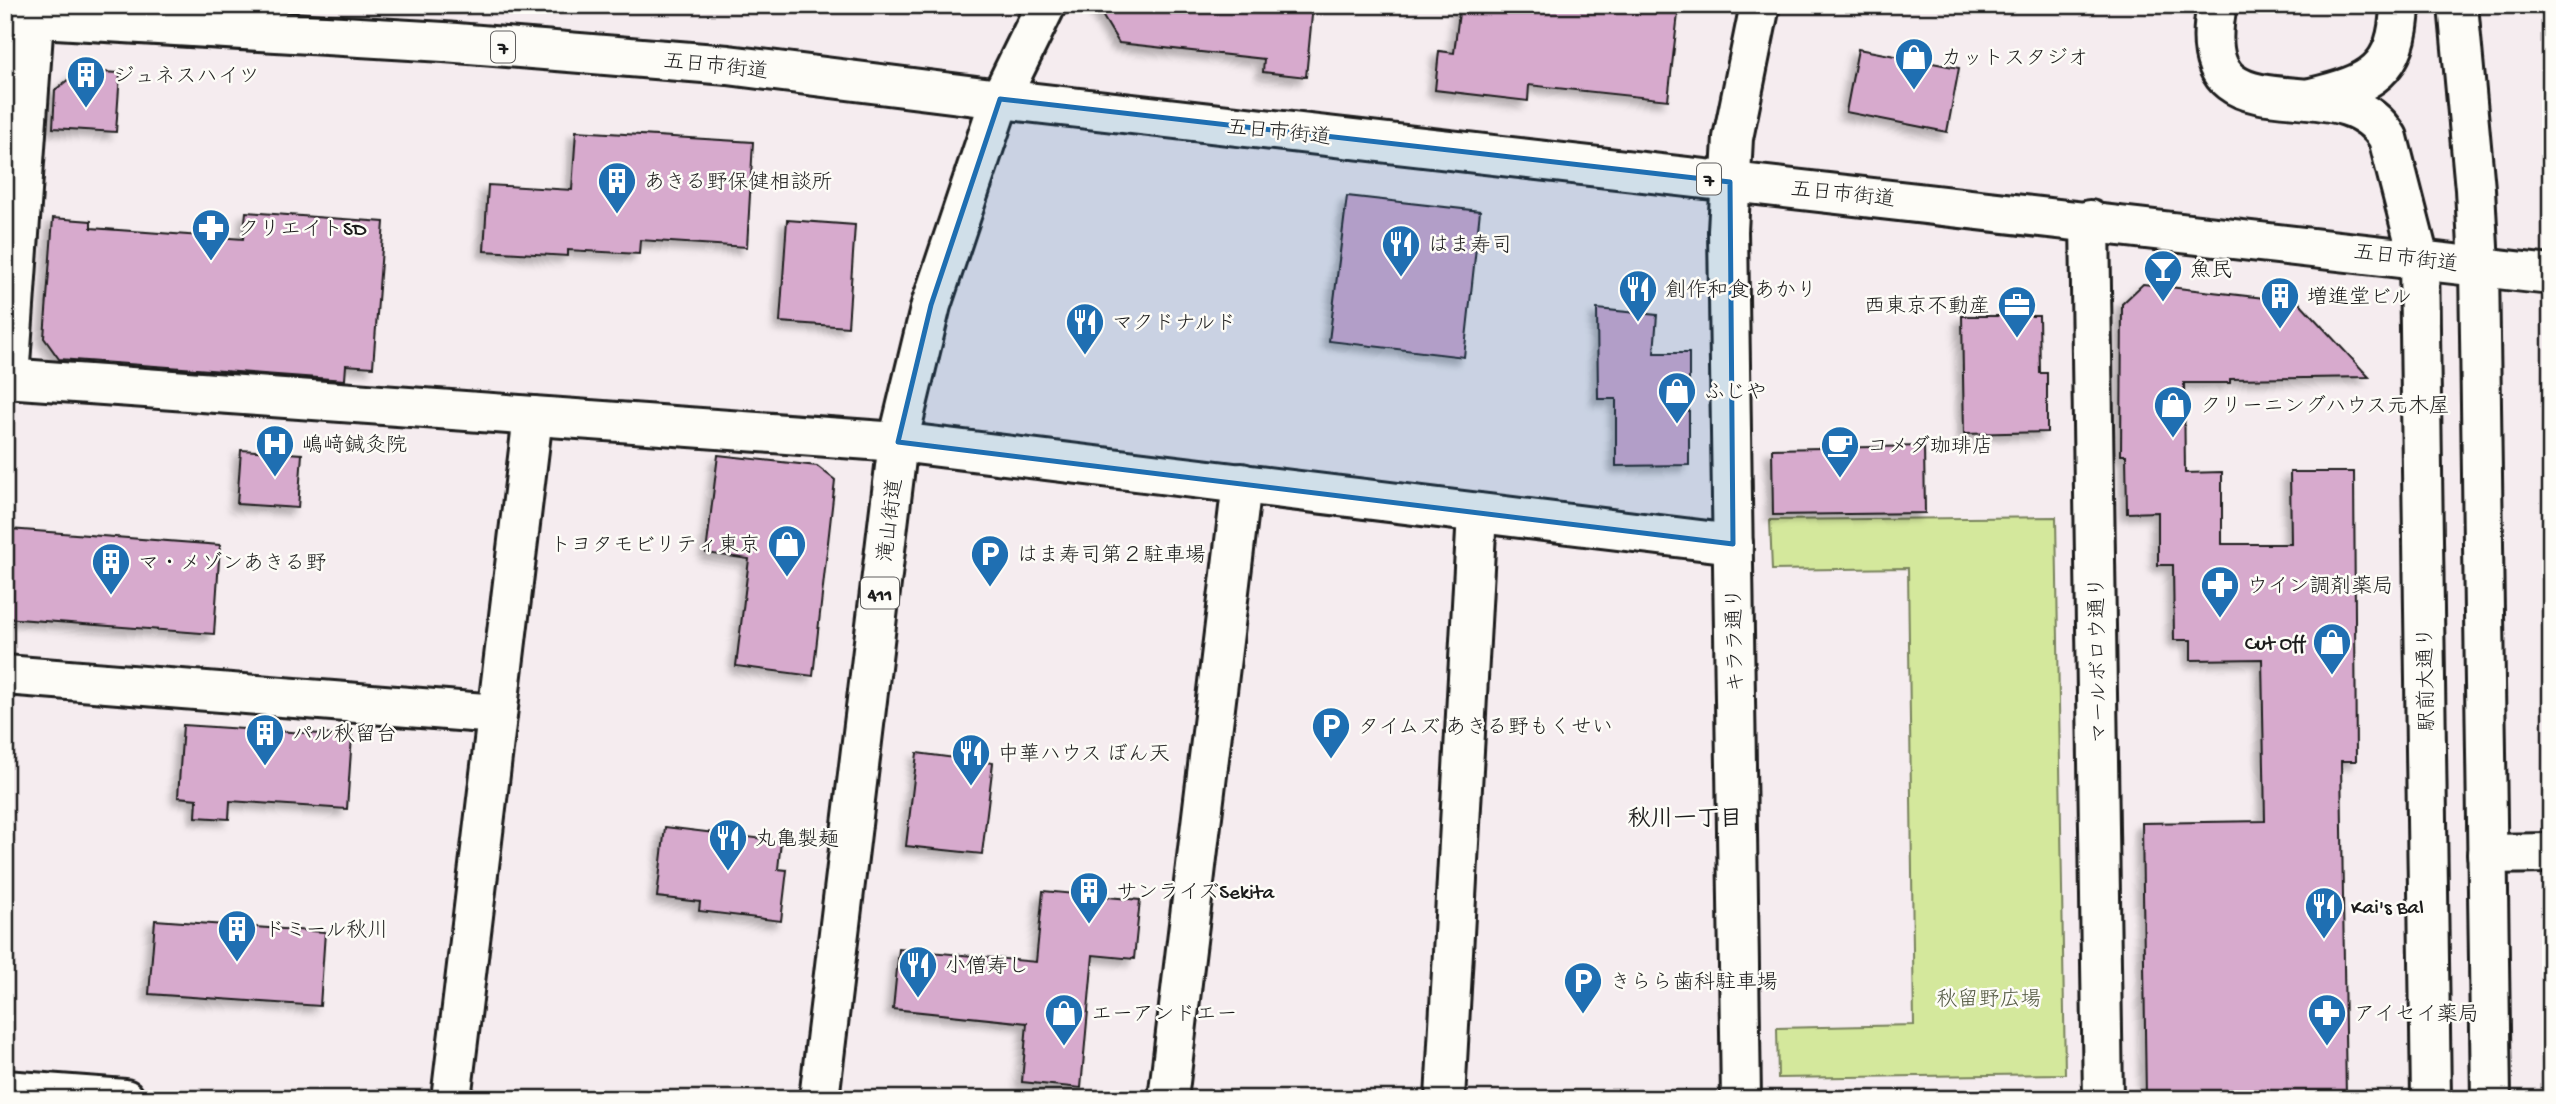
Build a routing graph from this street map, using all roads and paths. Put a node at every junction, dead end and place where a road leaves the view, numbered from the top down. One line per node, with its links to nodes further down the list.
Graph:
1 (1046, 5): 7 (main road, 滝山街道 / 411)
2 (1760, 5): 9 (main road, キララ通り)
3 (2217, 5): 8 (main road, 駅前大通り)
4 (2400, 5): 8 (main road)
5 (2458, 5): 12 (main road)
6 (21, 13): 7 (main road, 五日市街道 / 7); 14 (main road)
7 (1000, 99): 9 (main road, 五日市街道 / 7); 16 (main road, 滝山街道 / 411)
8 (2309, 99): 11 (main road, 駅前大通り)
9 (1730, 181): 10 (main road, 五日市街道 / 7); 19 (main road, キララ通り)
10 (2090, 220): 11 (main road, 五日市街道 / 7); 31 (main road, マールボロウ通り)
11 (2418, 259): 12 (main road, 五日市街道 / 7); 32 (main road, 駅前大通り)
12 (2479, 266): 13 (main road, 五日市街道 / 7); 23 (main road)
13 (2551, 275)
14 (7, 378): 15 (main road)
15 (533, 415): 16 (main road); 21 (main road)
16 (898, 442): 17 (main road); 27 (main road, 滝山街道 / 411)
17 (1242, 483): 18 (main road); 28 (main road)
18 (1477, 513): 19 (main road); 29 (main road)
19 (1733, 544): 30 (main road, キララ通り)
20 (5, 676): 21 (main road)
21 (497, 714): 26 (main road)
22 (2551, 853): 23 (main road)
23 (2487, 854): 33 (main road)
24 (24, 1093): 25 (main road)
25 (125, 1099)
26 (451, 1099)
27 (819, 1099)
28 (1168, 1099)
29 (1445, 1099)
30 (1741, 1099)
31 (2103, 1099)
32 (2431, 1099)
33 (2491, 1099)

